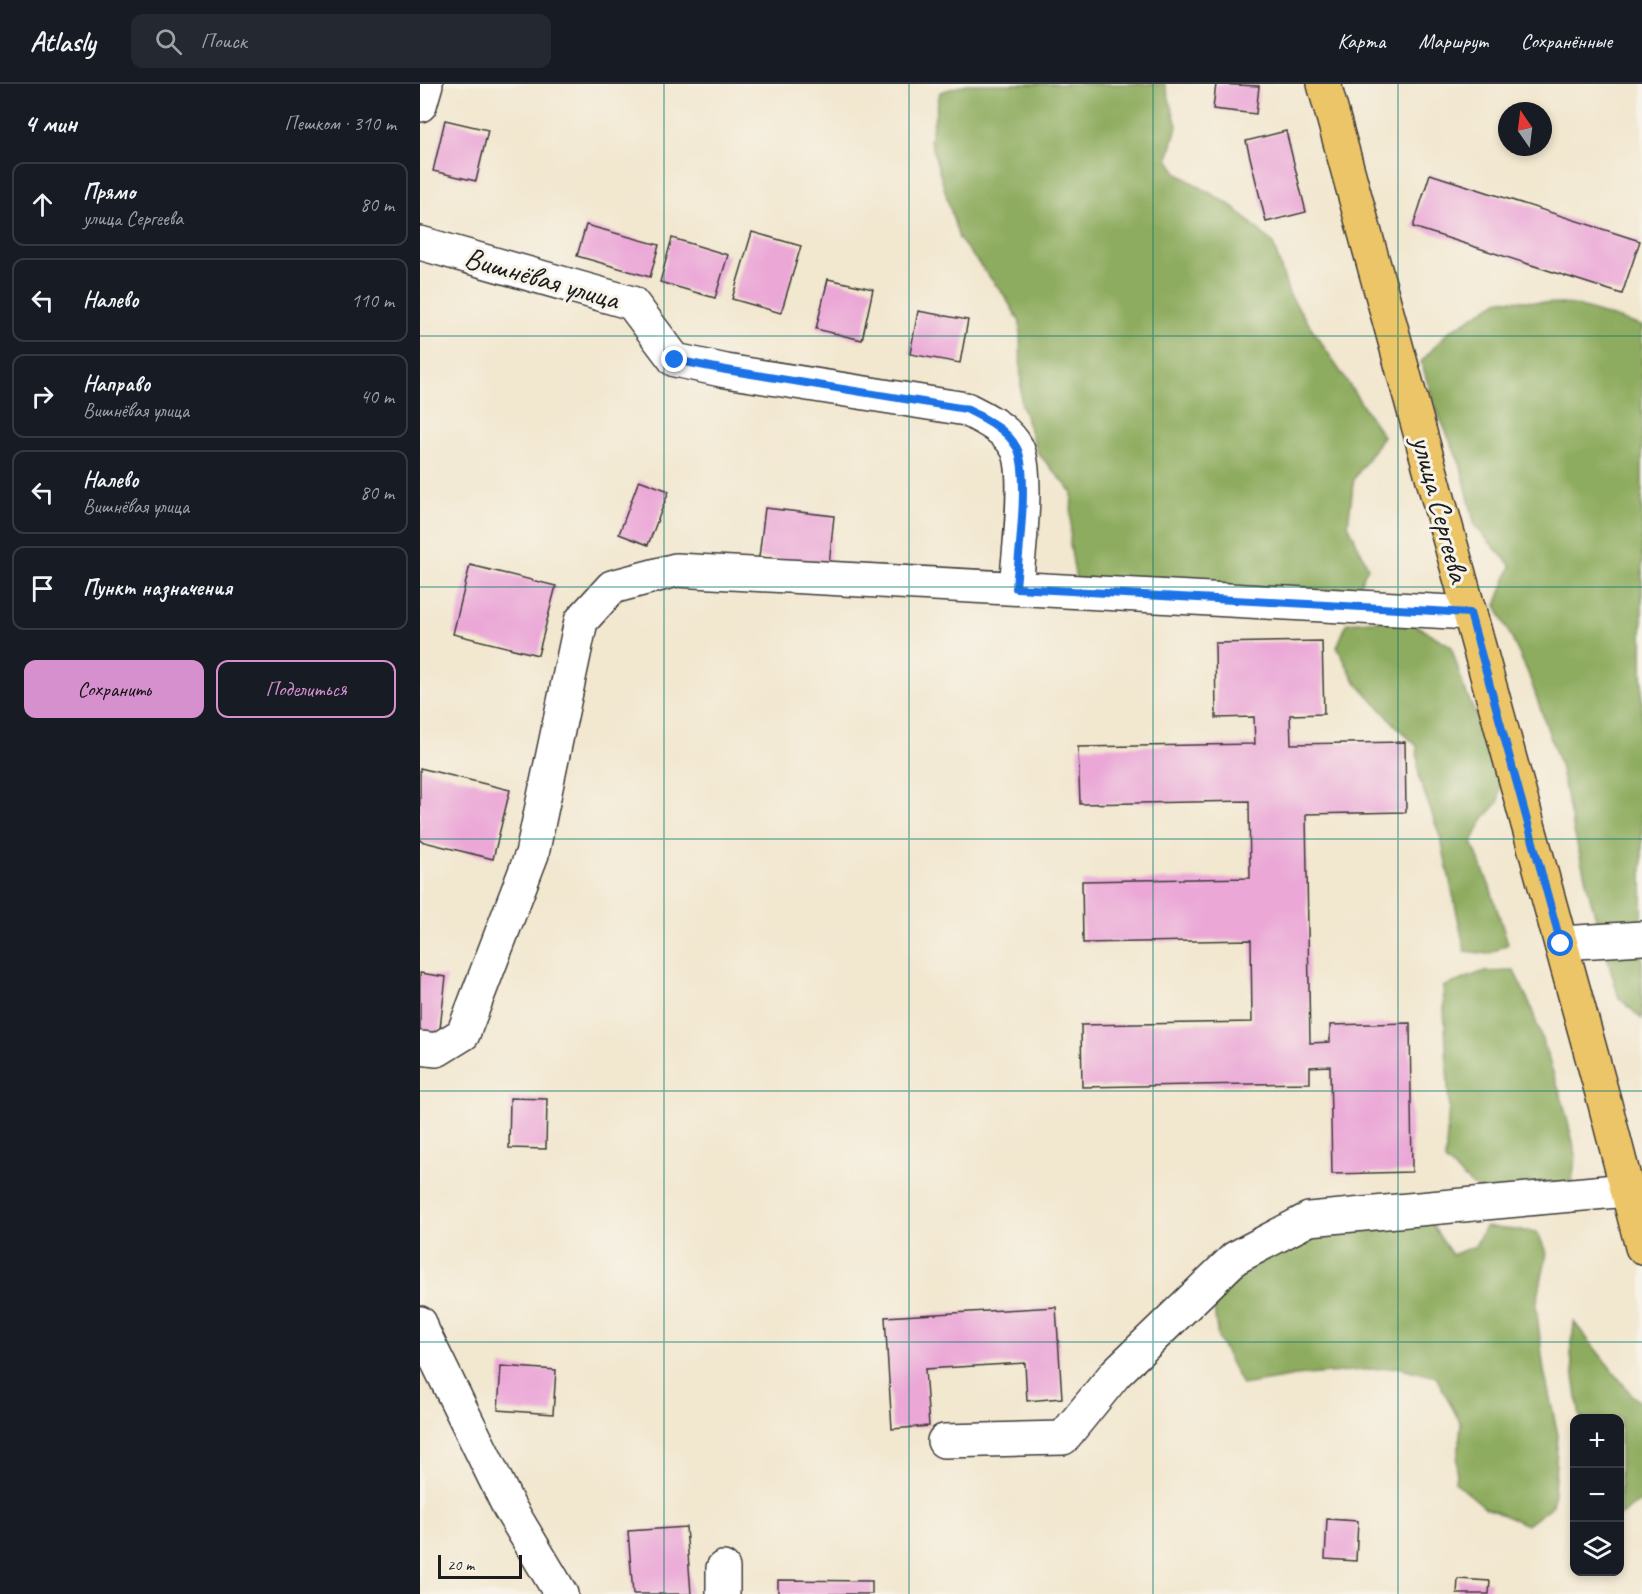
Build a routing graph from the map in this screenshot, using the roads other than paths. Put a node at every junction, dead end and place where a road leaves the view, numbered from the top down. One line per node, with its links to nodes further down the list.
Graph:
1 (426, 84): 3 (street)
2 (1324, 84): 6 (main road, улица Сергеева)
3 (420, 105)
4 (420, 243): 5 (street, Вишнёвая улица)
5 (1016, 588): 6 (street); 9 (street)
6 (1470, 613): 8 (main road, улица Сергеева)
7 (1642, 938): 8 (street)
8 (1561, 944): 10 (main road, улица Сергеева)
9 (420, 1048)
10 (1627, 1190): 11 (main road, улица Сергеева); 13 (street)
11 (1642, 1247)
12 (421, 1330): 14 (street)
13 (944, 1441)
14 (561, 1594)

